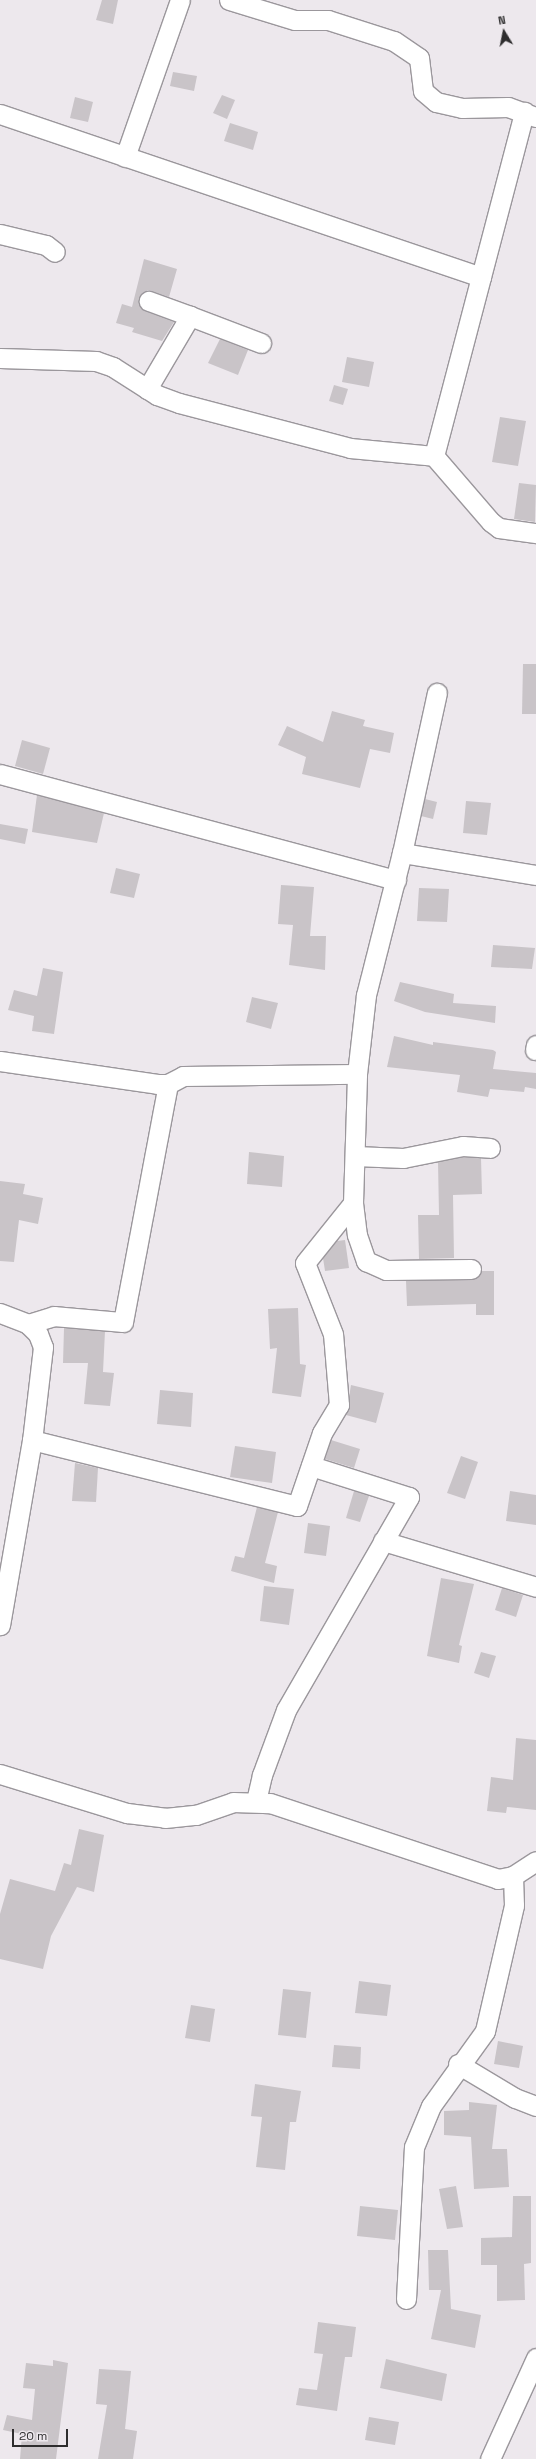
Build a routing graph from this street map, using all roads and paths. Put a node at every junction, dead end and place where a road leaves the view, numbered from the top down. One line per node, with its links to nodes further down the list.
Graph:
1 (180, 0): 5 (street)
2 (229, 0): 4 (street)
3 (0, 114): 5 (street)
4 (530, 115): 8 (street)
5 (125, 157): 8 (street)
6 (0, 234): 7 (street)
7 (55, 252)
8 (481, 277): 14 (street)
9 (149, 301): 10 (street)
10 (190, 316): 11 (street); 13 (street)
11 (261, 343)
12 (0, 358): 13 (street)
13 (147, 389): 14 (street)
14 (434, 456): 15 (street)
15 (536, 533)
16 (437, 693): 18 (street)
17 (0, 774): 20 (street)
18 (402, 853): 19 (street); 20 (street)
19 (536, 875)
20 (396, 880): 22 (street)
21 (0, 1061): 23 (street)
22 (357, 1074): 23 (street); 25 (street)
23 (168, 1084): 29 (street)
24 (490, 1148): 25 (street)
25 (355, 1156): 26 (street)
26 (353, 1203): 27 (street); 31 (street)
27 (471, 1269)
28 (0, 1313): 29 (street)
29 (28, 1324): 30 (street)
30 (32, 1440): 31 (street); 34 (street)
31 (311, 1466): 32 (street)
32 (383, 1541): 33 (street); 36 (street)
33 (536, 1587)
34 (0, 1625)
35 (0, 1774): 36 (street)
36 (256, 1801): 38 (street)
37 (536, 1861): 38 (street)
38 (513, 1876): 39 (street)
39 (458, 2064): 40 (street); 41 (street)
40 (536, 2106)
41 (406, 2299)
42 (536, 2358): 43 (street)
43 (490, 2459)

